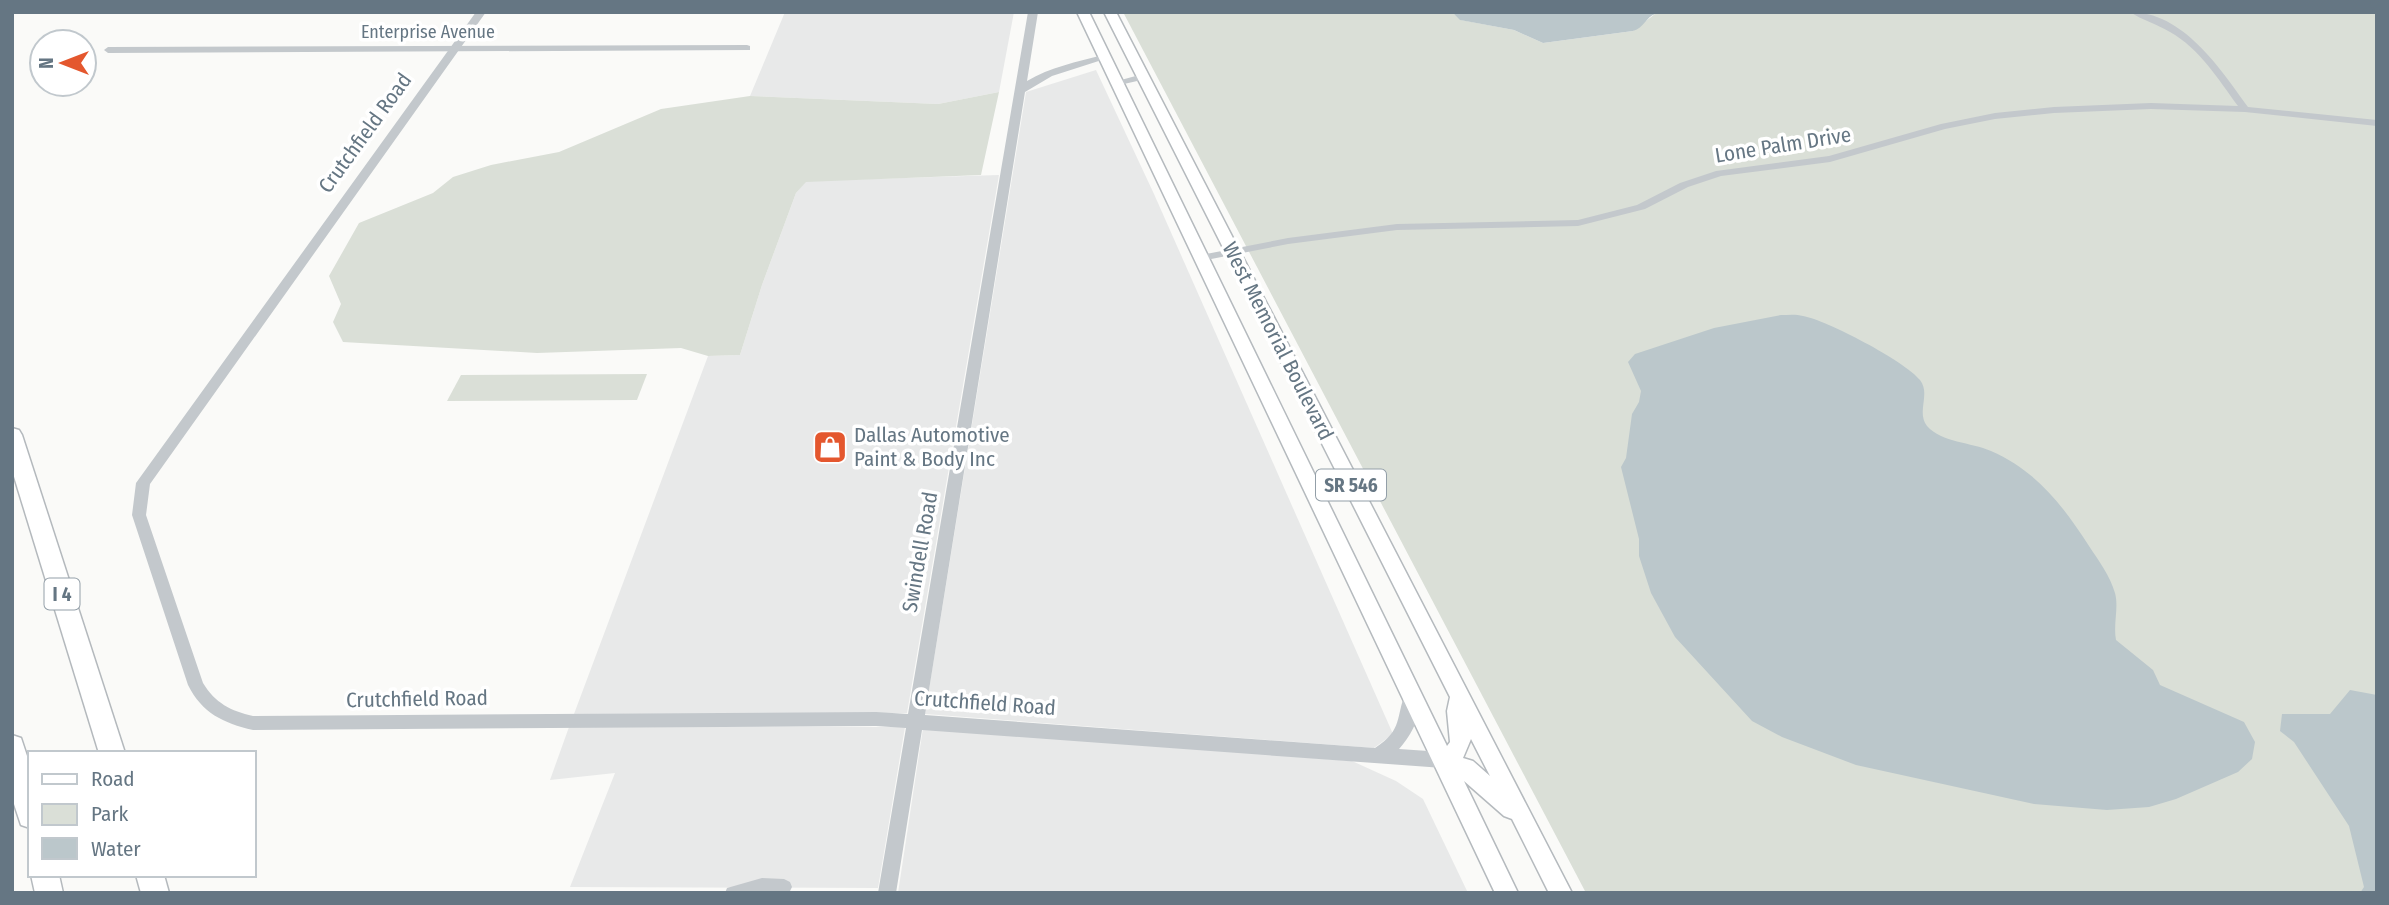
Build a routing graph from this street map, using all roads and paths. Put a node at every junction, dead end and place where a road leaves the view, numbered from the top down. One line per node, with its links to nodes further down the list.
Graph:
1 (481, 12): 7 (street, Crutchfield Road)
2 (1033, 12): 11 (street, Swindell Road)
3 (1083, 12): 10 (main road, West Memorial Boulevard / SR 546)
4 (1110, 12): 6 (main road, West Memorial Boulevard / SR 546)
5 (2134, 12): 16 (street)
6 (1116, 26): 10 (main road); 13 (main road, West Memorial Boulevard / SR 546)
7 (454, 48): 8 (street, Enterprise Avenue); 9 (street, Enterprise Avenue); 23 (street, Crutchfield Road)
8 (747, 48)
9 (108, 50)
10 (1103, 58): 12 (street); 14 (main road, West Memorial Boulevard / SR 546)
11 (1025, 65): 12 (street); 15 (street, Swindell Road)
12 (1053, 71): 15 (street)
13 (1143, 77): 14 (street); 18 (main road, West Memorial Boulevard / SR 546)
14 (1115, 83): 19 (main road, West Memorial Boulevard / SR 546)
15 (1020, 91): 23 (street, Swindell Road)
16 (2245, 109): 17 (street, Lone Palm Drive); 18 (street, Lone Palm Drive)
17 (2377, 123)
18 (1233, 253): 19 (street, Lone Palm Drive); 22 (main road, West Memorial Boulevard / SR 546)
19 (1201, 258): 21 (main road, West Memorial Boulevard / SR 546)
20 (12, 435): 25 (highway, I 4)
21 (1412, 697): 26 (street); 27 (main road, West Memorial Boulevard / SR 546)
22 (1460, 697): 27 (main road); 29 (main road, West Memorial Boulevard / SR 546)
23 (915, 720): 26 (street, Crutchfield Road); 32 (street, Swindell Road)
24 (12, 746): 28 (highway)
25 (110, 751)
26 (1378, 755): 27 (street, Crutchfield Road)
27 (1443, 760): 29 (main road); 33 (main road, SR 546)
28 (28, 808)
29 (1524, 821): 34 (main road, West Memorial Boulevard / SR 546)
30 (784, 887): 31 (street)
31 (733, 893)
32 (887, 893)
33 (1507, 893)
34 (1561, 893)

